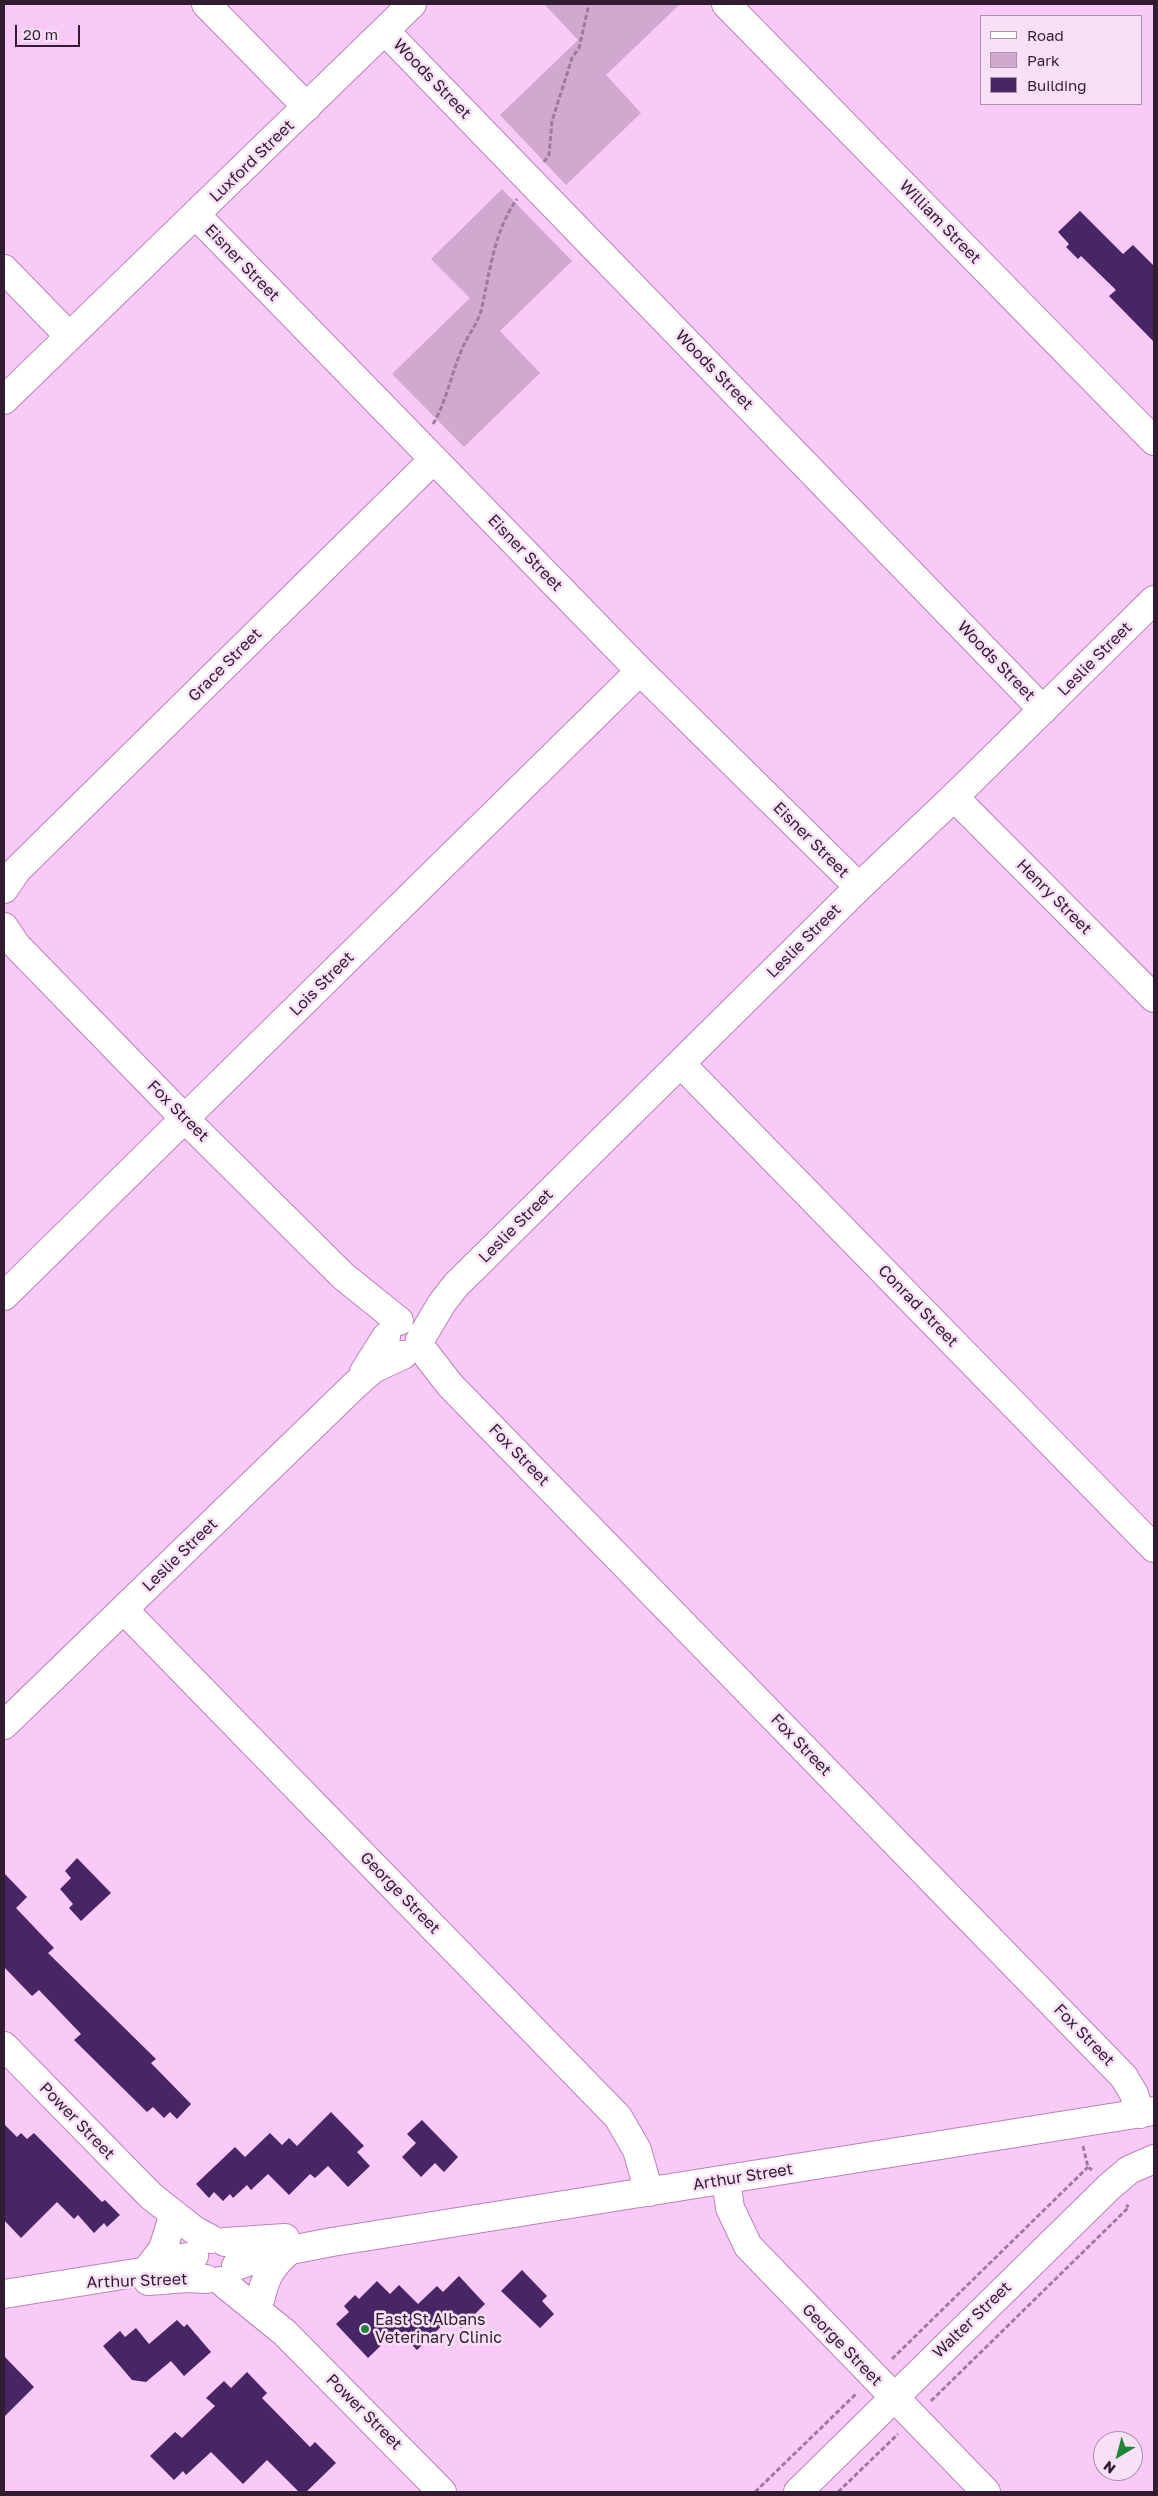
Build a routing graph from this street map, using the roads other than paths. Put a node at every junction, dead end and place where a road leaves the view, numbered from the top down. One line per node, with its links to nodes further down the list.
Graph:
1 (206, 4): 5 (street)
2 (412, 4): 4 (street, Luxford Street)
3 (726, 4): 10 (street, William Street)
4 (385, 30): 5 (street, Luxford Street); 14 (street, Woods Street)
5 (307, 107): 6 (street, Luxford Street)
6 (196, 215): 8 (street, Luxford Street); 11 (street, Eisner Street)
7 (4, 269): 8 (street)
8 (69, 336): 9 (street, Luxford Street)
9 (4, 400)
10 (1154, 441)
11 (433, 460): 13 (street, Eisner Street); 16 (street, Grace Street)
12 (1154, 600): 14 (street, Leslie Street)
13 (640, 671): 17 (street, Eisner Street); 21 (street, Lois Street)
14 (1043, 710): 15 (street, Leslie Street)
15 (954, 797): 17 (street, Leslie Street); 19 (street, Henry Street)
16 (8, 879)
17 (858, 886): 20 (street, Leslie Street)
18 (8, 936): 21 (street, Fox Street)
19 (1154, 998)
20 (681, 1064): 23 (street, Leslie Street); 24 (street, Conrad Street)
21 (185, 1119): 22 (street, Lois Street); 23 (street, Fox Street)
22 (4, 1296)
23 (403, 1338): 25 (street, Leslie Street); 28 (street, Fox Street)
24 (1154, 1548)
25 (124, 1610): 26 (street, Leslie Street); 31 (street, George Street)
26 (4, 1725)
27 (4, 2046): 32 (street, Power Street)
28 (1147, 2112): 30 (street, Arthur Street)
29 (1154, 2159): 42 (street, Walter Street)
30 (726, 2180): 31 (street, Arthur Street); 42 (street, George Street)
31 (649, 2192): 34 (street, Arthur Street)
32 (151, 2196): 33 (street, Power Street); 36 (street, Power Street)
33 (171, 2223): 36 (street, Power Street); 37 (street)
34 (332, 2242): 35 (street, Arthur Street); 36 (street, Arthur Street)
35 (289, 2251): 36 (street, Arthur Street); 40 (street)
36 (215, 2261): 37 (street, Arthur Street); 38 (street, Arthur Street); 40 (street, Power Street); 41 (street, Power Street)
37 (146, 2270): 38 (street, Arthur Street)
38 (69, 2284): 39 (street, Arthur Street)
39 (4, 2294)
40 (261, 2297): 41 (street, Power Street)
41 (285, 2333): 43 (street, Power Street)
42 (894, 2398): 44 (street, Walter Street); 45 (street, George Street)
43 (442, 2492)
44 (798, 2492)
45 (986, 2492)

